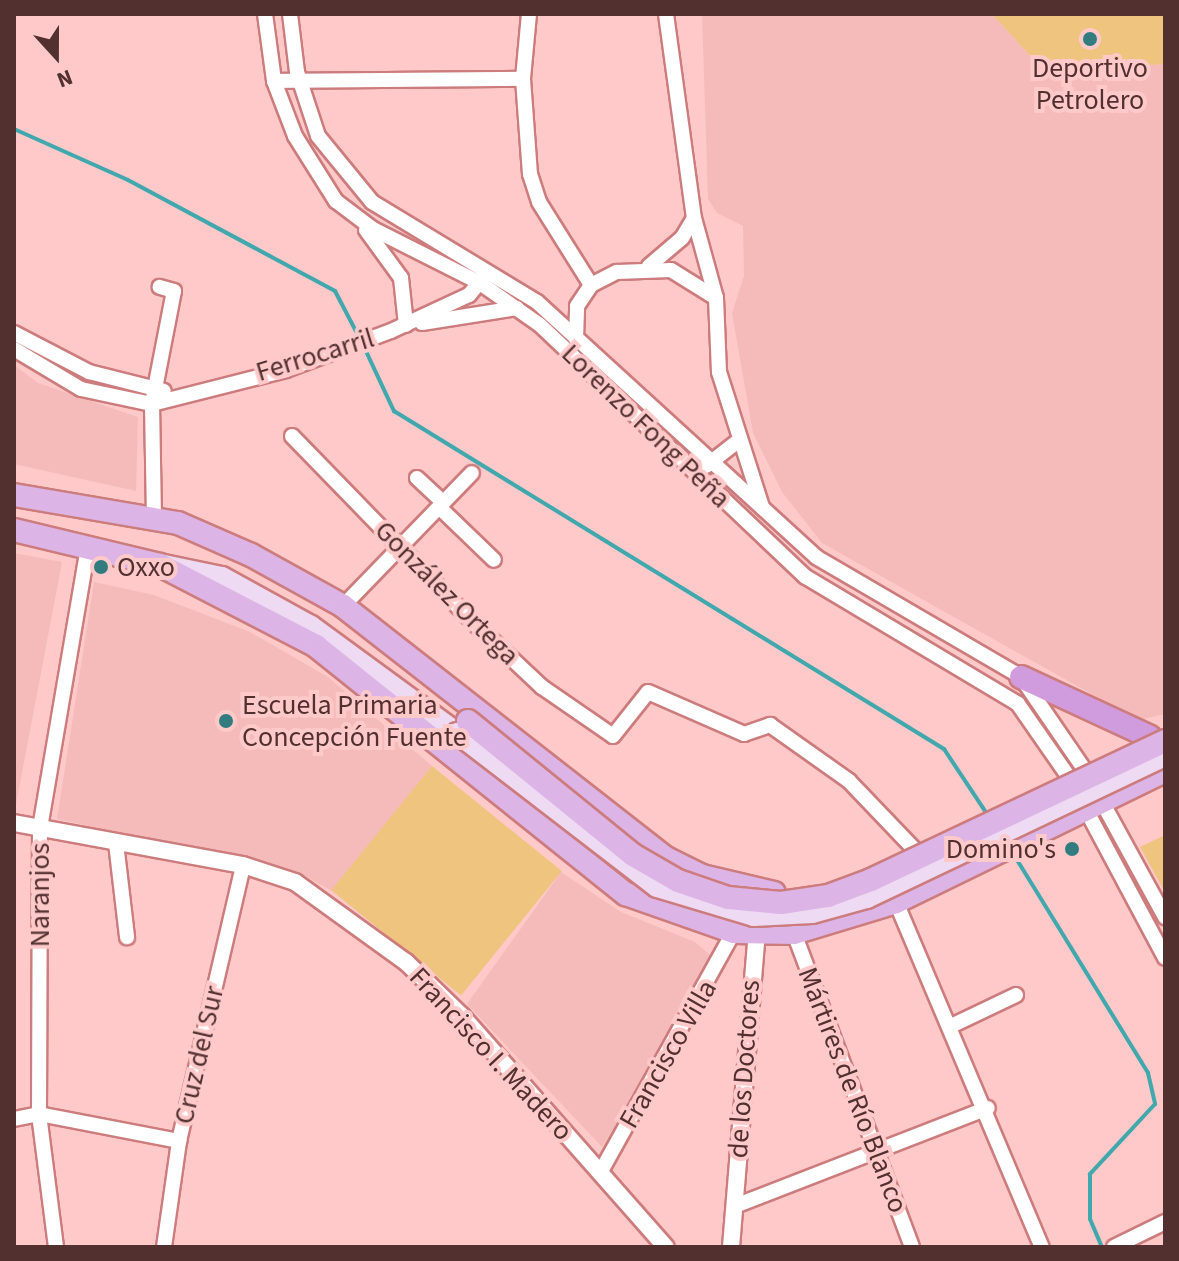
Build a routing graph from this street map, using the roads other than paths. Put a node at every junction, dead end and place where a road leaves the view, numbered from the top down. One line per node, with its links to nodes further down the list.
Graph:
1 (265, 14): 7 (street, Lorenzo Fong Peña)
2 (290, 14): 6 (street, Lorenzo Fong Peña)
3 (529, 14): 5 (street)
4 (666, 14): 9 (street)
5 (523, 79): 6 (street); 12 (street)
6 (299, 80): 7 (street); 11 (street, Lorenzo Fong Peña)
7 (274, 81): 8 (street, Lorenzo Fong Peña)
8 (355, 218): 11 (street, Lorenzo Fong Peña); 16 (street)
9 (694, 218): 10 (street); 14 (street)
10 (649, 266): 12 (street); 14 (street)
11 (484, 278): 15 (street, Lorenzo Fong Peña); 16 (street, Ferrocarril); 18 (street, Lorenzo Fong Peña)
12 (591, 285): 18 (street)
13 (160, 287): 21 (street)
14 (716, 298): 25 (street)
15 (517, 308): 16 (street, Ferrocarril); 20 (street, Lorenzo Fong Peña)
16 (406, 325): 22 (street, Ferrocarril)
17 (14, 333): 21 (street)
18 (575, 334): 20 (street); 26 (street, Lorenzo Fong Peña)
19 (14, 349): 23 (street)
20 (579, 362): 28 (street, Lorenzo Fong Peña)
21 (155, 388): 22 (street); 23 (street)
22 (176, 395): 23 (street, Ferrocarril)
23 (152, 404): 33 (street)
24 (292, 436): 36 (street, González Ortega)
25 (737, 442): 26 (street); 32 (street)
26 (710, 461): 28 (street); 32 (street, Lorenzo Fong Peña)
27 (472, 473): 31 (street)
28 (700, 474): 40 (street, Lorenzo Fong Peña)
29 (417, 478): 31 (street)
30 (14, 495): 33 (main road)
31 (441, 504): 36 (street); 38 (street)
32 (764, 511): 37 (street, Lorenzo Fong Peña)
33 (154, 518): 41 (main road)
34 (14, 530): 35 (main road)
35 (88, 546): 39 (main road); 51 (street, Naranjos)
36 (400, 547): 42 (street); 53 (street, González Ortega)
37 (816, 557): 40 (street); 43 (street, Lorenzo Fong Peña)
38 (494, 560)
39 (160, 565): 44 (main road); 59 (main road)
40 (806, 577): 48 (street, Lorenzo Fong Peña)
41 (312, 590): 42 (main road); 44 (main road)
42 (343, 606): 55 (main road)
43 (1021, 677): 45 (highway); 48 (street, Lorenzo Fong Peña)
44 (462, 727): 45 (main road, bridge); 46 (main road, bridge)
45 (1160, 737): 48 (main road)
46 (1165, 756)
47 (1165, 771): 49 (main road)
48 (1076, 772): 49 (street, Lorenzo Fong Peña); 53 (main road)
49 (1092, 803): 56 (main road); 57 (street); 61 (street)
50 (14, 823): 51 (street, Francisco I. Madero)
51 (40, 828): 52 (street, Francisco I. Madero); 65 (street, Naranjos)
52 (116, 843): 54 (street, Francisco I. Madero); 60 (street)
53 (915, 850): 55 (main road)
54 (243, 865): 67 (street, Cruz del Sur); 69 (street, Francisco I. Madero)
55 (759, 892): 59 (street, de los Doctores)
56 (896, 902): 58 (main road); 63 (street)
57 (1165, 917)
58 (794, 933): 59 (main road); 68 (street, Mártires de Río Blanco)
59 (744, 934): 69 (street, Francisco Villa); 70 (street, de los Doctores)
60 (127, 937)
61 (1165, 958)
62 (1016, 995): 63 (street)
63 (951, 1026): 64 (street)
64 (988, 1108): 68 (street); 77 (street)
65 (39, 1114): 66 (street); 67 (street); 72 (street, Naranjos)
66 (14, 1119)
67 (179, 1141): 73 (street, Cruz del Sur)
68 (874, 1152): 70 (street); 76 (street, Mártires de Río Blanco)
69 (600, 1173): 74 (street, Francisco I. Madero)
70 (735, 1206): 75 (street, de los Doctores)
71 (1165, 1222): 78 (street)
72 (56, 1247)
73 (164, 1247)
74 (666, 1247)
75 (731, 1247)
76 (912, 1247)
77 (1042, 1247)
78 (1114, 1247)

